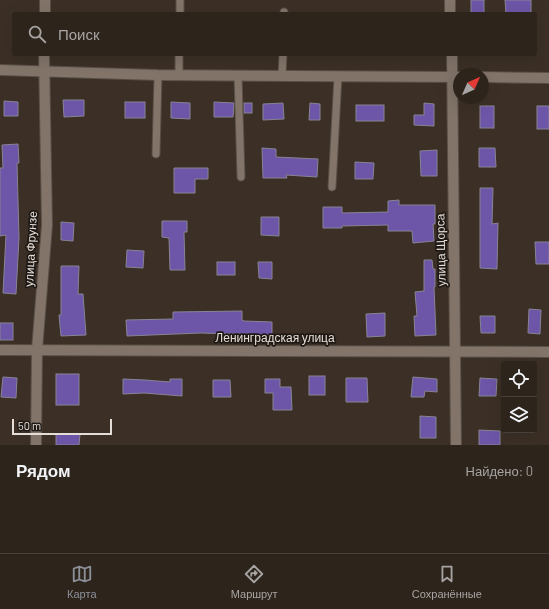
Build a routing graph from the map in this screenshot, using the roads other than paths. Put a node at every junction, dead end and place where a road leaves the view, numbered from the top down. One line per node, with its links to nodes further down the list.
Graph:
1 (45, 0): 4 (street)
2 (180, 0): 5 (lane)
3 (450, 0): 6 (street)
4 (45, 12)
5 (180, 12)
6 (450, 12)
7 (44, 56): 13 (street, улица Фрунзе)
8 (179, 56): 15 (lane)
9 (283, 56): 17 (lane)
10 (452, 56): 11 (street, улица Щорса)
11 (454, 68)
12 (0, 70): 13 (street)
13 (44, 71): 14 (street); 27 (street, улица Фрунзе)
14 (158, 75): 15 (street); 23 (lane)
15 (179, 75): 16 (street)
16 (238, 76): 17 (street); 24 (lane)
17 (282, 76): 18 (street)
18 (338, 76): 19 (street); 25 (lane)
19 (453, 77)
20 (489, 77): 21 (street)
21 (549, 78)
22 (456, 104): 28 (street, улица Щорса)
23 (156, 154)
24 (240, 177)
25 (332, 187)
26 (0, 350): 27 (street, Ленинградская улица)
27 (37, 350): 28 (street, Ленинградская улица); 30 (street, улица Фрунзе)
28 (456, 351): 29 (street, Ленинградская улица); 31 (street, улица Щорса)
29 (549, 352)
30 (36, 445)
31 (456, 445)

